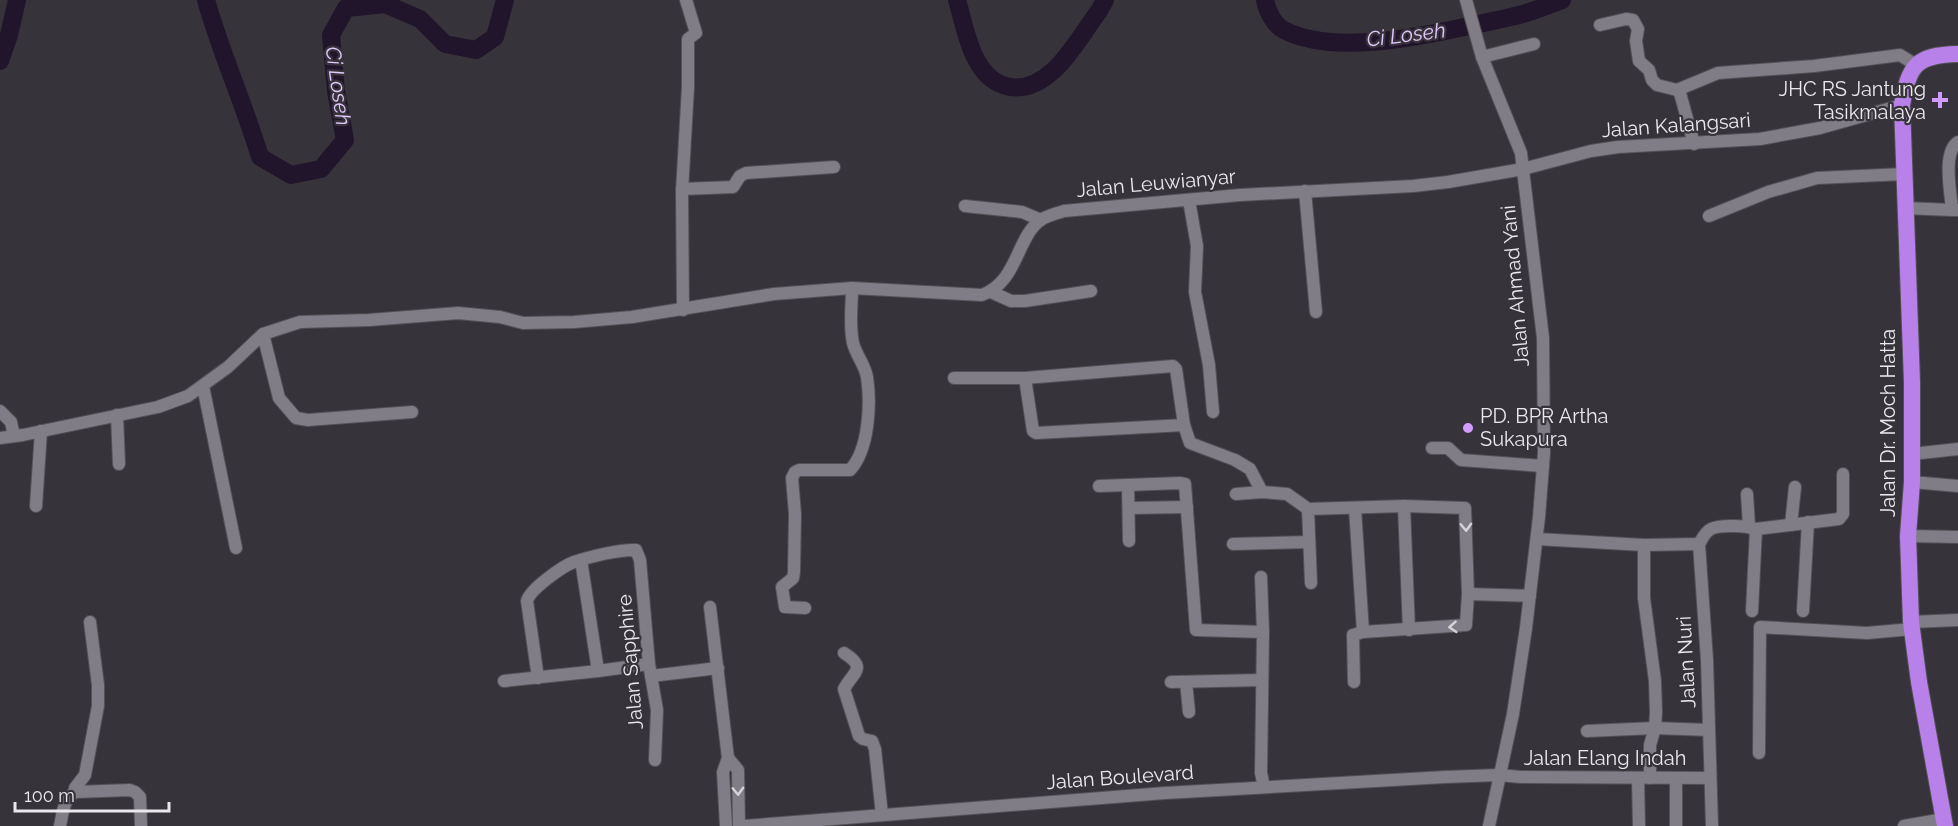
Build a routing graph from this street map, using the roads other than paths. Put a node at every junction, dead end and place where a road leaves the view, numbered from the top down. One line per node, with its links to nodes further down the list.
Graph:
1 (687, 0): 15 (street)
2 (1466, 0): 6 (street, Jalan Ahmad Yani)
3 (1600, 25): 8 (street)
4 (1534, 44): 6 (street)
5 (1958, 54): 7 (highway)
6 (1482, 57): 13 (street, Jalan Ahmad Yani)
7 (1916, 64): 8 (street); 9 (highway, Jalan Dr. Moch Hatta)
8 (1677, 90): 11 (street)
9 (1902, 105): 11 (street, Jalan Kalangsari); 14 (highway, Jalan Dr. Moch Hatta)
10 (1958, 142): 20 (street)
11 (1694, 144): 13 (street, Jalan Kalangsari)
12 (834, 168): 15 (street)
13 (1523, 169): 16 (street, Jalan Leuwianyar); 44 (street, Jalan Ahmad Yani)
14 (1904, 174): 19 (highway, Jalan Dr. Moch Hatta); 21 (street)
15 (682, 189): 26 (street)
16 (1305, 191): 17 (street, Jalan Leuwianyar); 27 (street)
17 (1189, 200): 22 (street, Jalan Leuwianyar); 34 (street)
18 (964, 206): 22 (street)
19 (1905, 208): 20 (street); 42 (highway, Jalan Dr. Moch Hatta)
20 (1955, 210)
21 (1709, 216)
22 (1041, 220): 25 (street)
23 (852, 288): 25 (street); 26 (street); 78 (street)
24 (1091, 291): 25 (street)
25 (991, 292)
26 (683, 310): 28 (street)
27 (1316, 312)
28 (263, 334): 31 (street); 33 (street)
29 (954, 378): 30 (street)
30 (1025, 378): 36 (street); 36 (street)
31 (203, 386): 35 (street); 71 (street)
32 (0, 411): 38 (street)
33 (412, 412)
34 (1213, 412)
35 (117, 416): 37 (street); 43 (street)
36 (1184, 425): 51 (street)
37 (41, 431): 38 (street); 54 (street)
38 (14, 436): 39 (street)
39 (0, 438)
40 (1432, 448): 44 (street)
41 (1958, 449): 42 (street)
42 (1912, 454): 46 (highway, Jalan Dr. Moch Hatta)
43 (120, 464)
44 (1543, 466): 65 (street, Jalan Ahmad Yani)
45 (1843, 474): 60 (street)
46 (1912, 482): 49 (street); 63 (highway, Jalan Dr. Moch Hatta)
47 (1128, 485): 48 (street); 56 (street); 57 (street)
48 (1098, 486)
49 (1958, 486)
50 (1795, 487): 61 (street)
51 (1262, 492): 52 (street); 59 (street)
52 (1236, 494)
53 (1747, 494): 62 (street)
54 (36, 506)
55 (1404, 506): 58 (street); 75 (street, one-way to 75); 84 (street)
56 (1187, 507): 57 (street); 85 (street)
57 (1129, 508): 66 (street)
58 (1355, 508): 59 (street); 86 (street)
59 (1308, 509): 67 (street)
60 (1808, 522): 61 (street); 80 (street)
61 (1791, 525): 62 (street)
62 (1752, 528): 69 (street); 79 (street)
63 (1908, 536): 64 (street); 83 (highway, Jalan Dr. Moch Hatta)
64 (1958, 537)
65 (1537, 539): 70 (street); 76 (street, Jalan Ahmad Yani)
66 (1129, 541)
67 (1309, 542): 68 (street); 74 (street)
68 (1233, 544)
69 (1699, 544): 70 (street); 99 (street, Jalan Nuri)
70 (1644, 545): 98 (street)
71 (236, 548)
72 (581, 560): 89 (street, Jalan Sapphire); 90 (street); 91 (street)
73 (1261, 578): 85 (street)
74 (1311, 583)
75 (1468, 594): 76 (street); 84 (street, one-way to 84)
76 (1530, 596): 104 (street, Jalan Ahmad Yani)
77 (710, 607): 88 (street)
78 (805, 608)
79 (1752, 611)
80 (1803, 611)
81 (1958, 620): 83 (street)
82 (90, 622): 109 (street)
83 (1911, 626): 101 (street); 111 (highway, Jalan Dr. Moch Hatta)
84 (1409, 630): 86 (street)
85 (1263, 632): 92 (street)
86 (1363, 632): 96 (street)
87 (844, 653): 110 (street)
88 (718, 668): 89 (street); 102 (street)
89 (650, 670): 90 (street); 103 (street, Jalan Sapphire)
90 (598, 671): 91 (street)
91 (538, 678): 93 (street)
92 (1262, 680): 95 (street); 108 (street)
93 (504, 681)
94 (1171, 682): 95 (street)
95 (1186, 682): 97 (street)
96 (1354, 682)
97 (1189, 712)
98 (1655, 728): 99 (street); 100 (street); 105 (street)
99 (1709, 730): 107 (street, Jalan Nuri)
100 (1587, 731)
101 (1759, 753)
102 (728, 758): 115 (street); 116 (street, one-way to 116)
103 (655, 760)
104 (1499, 775): 105 (street, Jalan Elang Indah); 108 (street, Jalan Boulevard); 117 (street, Jalan Ahmad Yani)
105 (1644, 778): 106 (street, Jalan Elang Indah); 118 (street)
106 (1676, 778): 107 (street, Jalan Elang Indah); 119 (street)
107 (1710, 778): 120 (street, Jalan Nuri)
108 (1264, 787): 110 (street, Jalan Boulevard)
109 (75, 792): 113 (street); 114 (street)
110 (882, 815): 112 (street, Jalan Boulevard)
111 (1945, 823): 121 (street)
112 (795, 824): 116 (street, Jalan Boulevard)
113 (60, 826)
114 (141, 826)
115 (726, 826)
116 (742, 826)
117 (1489, 826)
118 (1639, 826)
119 (1676, 826)
120 (1712, 826)
121 (1904, 826)

